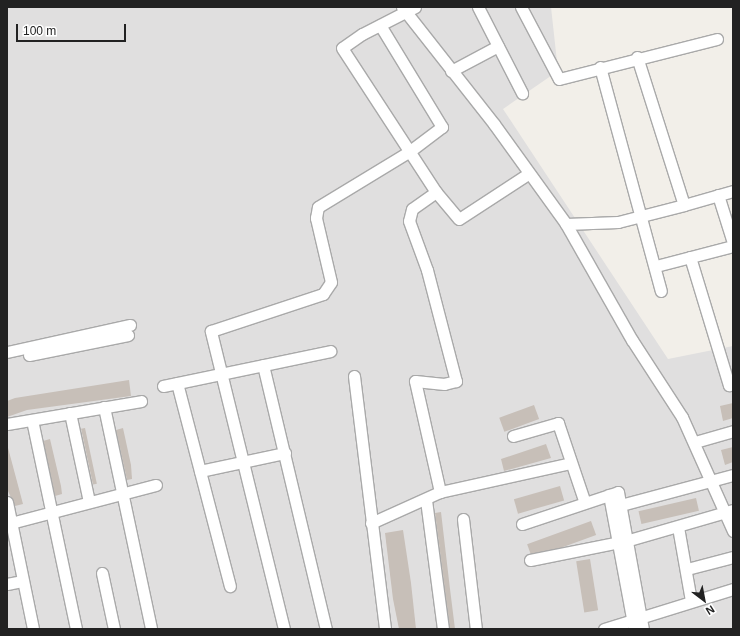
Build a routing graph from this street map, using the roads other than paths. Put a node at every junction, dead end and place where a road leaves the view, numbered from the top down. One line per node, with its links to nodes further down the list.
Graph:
1 (478, 7): 6 (street)
2 (521, 7): 8 (street)
3 (408, 9): 4 (street); 9 (street)
4 (380, 25): 11 (street); 11 (street)
5 (717, 39): 7 (street)
6 (498, 46): 9 (street); 10 (street)
7 (637, 57): 8 (street); 16 (street)
8 (600, 67): 17 (street)
9 (451, 71): 12 (street)
10 (522, 93)
11 (410, 151): 14 (street); 28 (street)
12 (528, 174): 14 (street); 18 (street)
13 (733, 191): 15 (street)
14 (436, 192): 48 (street)
15 (718, 195): 16 (street); 19 (street)
16 (684, 205): 17 (street)
17 (641, 214): 18 (street); 22 (street)
18 (566, 224): 40 (street)
19 (733, 243)
20 (733, 246): 21 (street)
21 (690, 257): 22 (street); 31 (street)
22 (656, 266): 23 (street)
23 (661, 292)
24 (330, 351): 27 (street)
25 (7, 352): 26 (street)
26 (7, 359)
27 (263, 365): 28 (street); 41 (street)
28 (222, 374): 30 (street); 42 (street)
29 (354, 376): 59 (street)
30 (177, 384): 32 (street); 44 (street)
31 (733, 384)
32 (163, 386)
33 (141, 400): 34 (street)
34 (104, 407): 35 (street); 49 (street)
35 (70, 413): 36 (street); 53 (street)
36 (32, 420): 37 (street); 57 (street)
37 (7, 424)
38 (733, 431): 40 (street)
39 (513, 436): 43 (street)
40 (695, 442): 46 (street)
41 (285, 453): 42 (street); 80 (street)
42 (245, 461): 44 (street); 79 (street)
43 (571, 463): 48 (street); 54 (street)
44 (200, 471): 70 (street)
45 (733, 475): 46 (street)
46 (711, 481): 55 (street); 56 (street)
47 (156, 485): 49 (street)
48 (440, 492): 51 (street)
49 (122, 494): 53 (street); 78 (street)
50 (613, 494): 54 (street); 55 (street); 64 (street)
51 (426, 500): 59 (street); 82 (street)
52 (7, 502): 61 (street)
53 (88, 502): 57 (street)
54 (585, 503): 60 (street)
55 (621, 505): 64 (street)
56 (729, 511): 62 (street); 63 (street)
57 (52, 512): 61 (street); 76 (street)
58 (463, 519): 83 (street)
59 (371, 523): 81 (street)
60 (522, 524)
61 (8, 525): 69 (street)
62 (678, 527): 64 (street); 67 (street)
63 (733, 531)
64 (624, 540): 66 (street); 73 (street)
65 (733, 557): 67 (street)
66 (530, 560)
67 (687, 569): 72 (street)
68 (102, 573): 77 (street)
69 (16, 582): 74 (street); 75 (street)
70 (230, 586)
71 (733, 589): 72 (street)
72 (691, 601): 73 (street)
73 (638, 625): 84 (street)
74 (28, 629)
75 (33, 629)
76 (76, 629)
77 (114, 629)
78 (151, 629)
79 (284, 629)
80 (326, 629)
81 (385, 629)
82 (443, 629)
83 (476, 629)
84 (604, 629)

